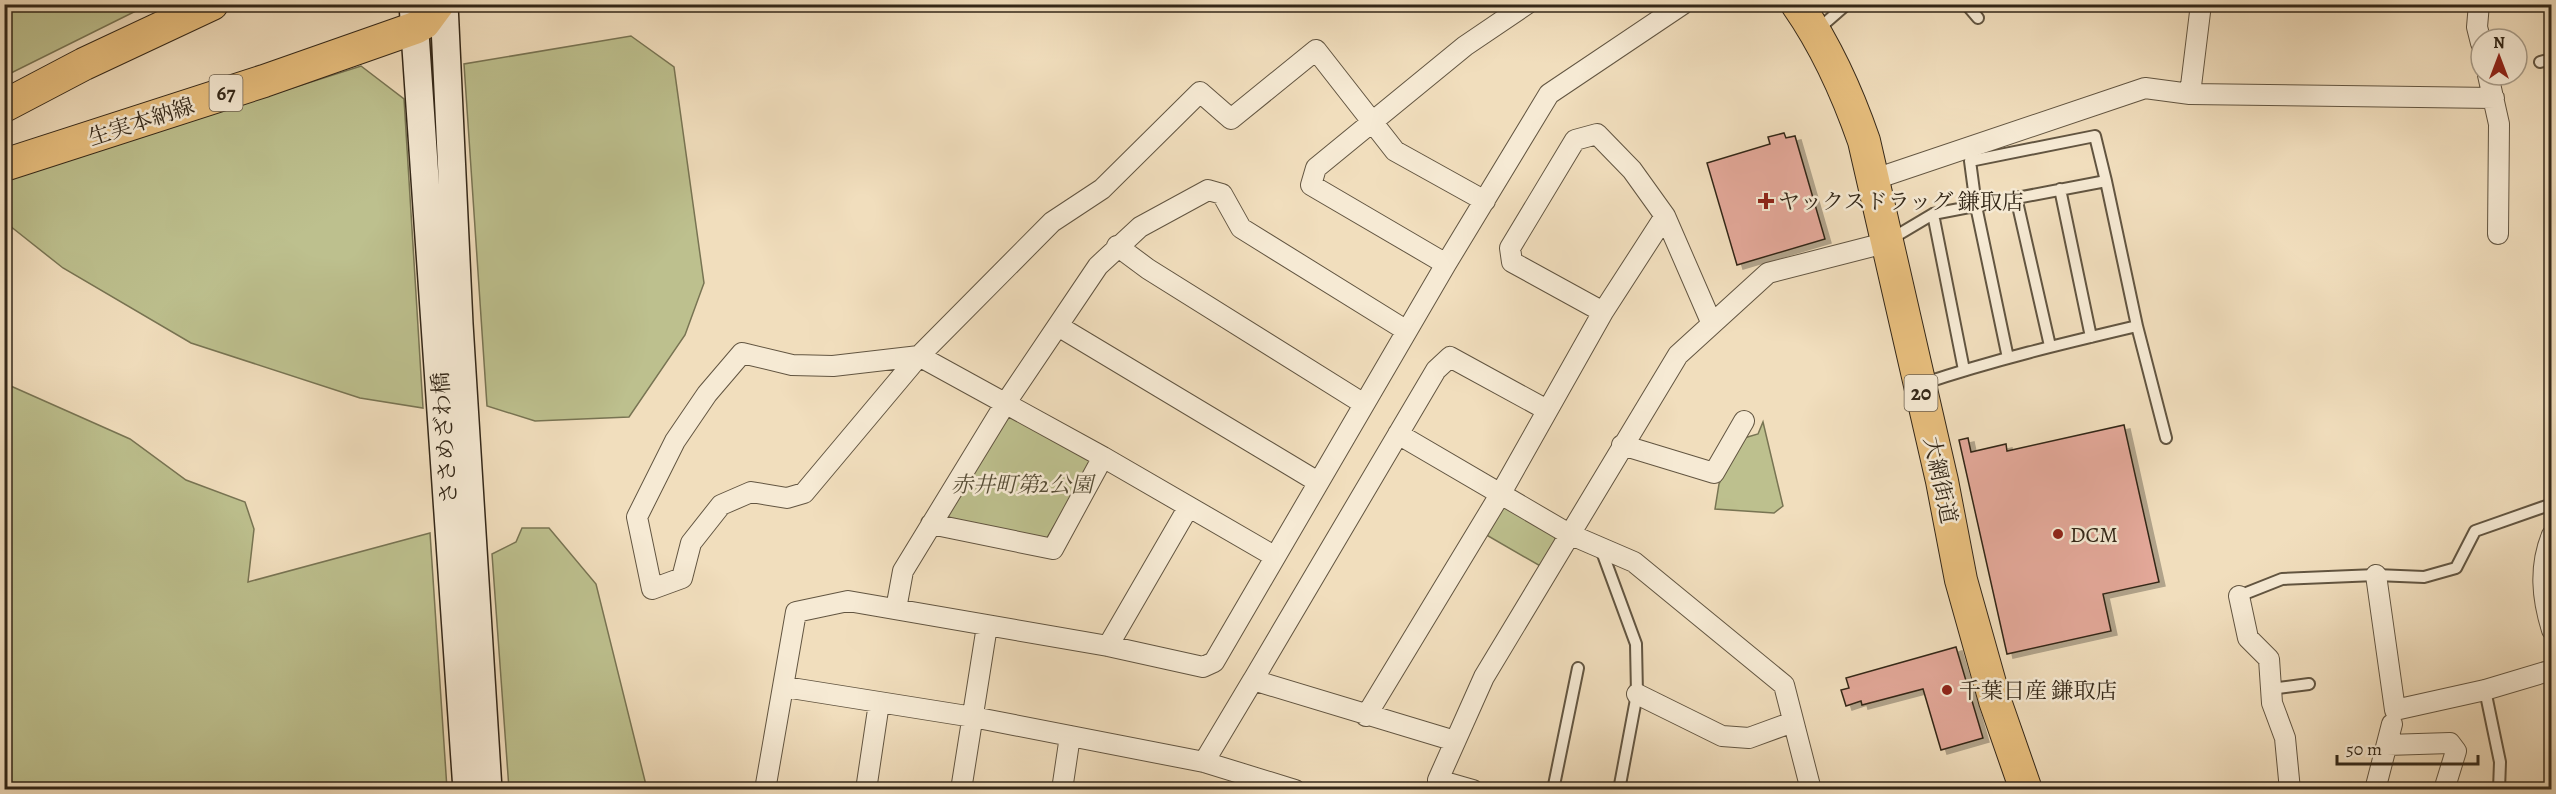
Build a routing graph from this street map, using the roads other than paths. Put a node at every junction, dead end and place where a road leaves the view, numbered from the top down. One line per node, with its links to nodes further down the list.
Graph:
1 (212, 4): 21 (main road)
2 (438, 4): 12 (main road, 生実本納線 / 67)
3 (444, 4): 37 (street)
4 (1527, 4): 22 (street)
5 (1683, 4): 11 (street)
6 (1797, 4): 15 (main road, 大網街道 / 20)
7 (1847, 4): 15 (lane)
8 (2201, 4): 19 (street)
9 (2479, 4): 14 (street)
10 (1968, 5): 13 (lane)
11 (1655, 11): 28 (street)
12 (414, 16): 23 (main road, 生実本納線 / 67); 37 (street)
13 (1978, 18)
14 (2477, 27)
15 (1816, 32): 24 (main road, 大網街道 / 20)
16 (2552, 59): 17 (lane)
17 (2540, 62)
18 (2491, 87): 20 (street)
19 (2190, 94): 20 (street); 24 (street)
20 (2494, 98): 32 (street)
21 (4, 106)
22 (1372, 120): 28 (street); 35 (street); 44 (street)
23 (4, 165)
24 (1872, 180): 33 (main road, 大網街道 / 20)
25 (2106, 181): 26 (lane); 29 (lane); 40 (lane)
26 (2060, 189): 27 (lane); 42 (lane)
27 (2016, 197): 29 (lane); 43 (lane)
28 (1485, 201): 35 (street)
29 (1976, 206): 30 (lane); 45 (lane)
30 (1933, 214): 33 (lane); 46 (lane)
31 (1665, 216): 36 (street); 36 (street); 38 (street)
32 (2498, 234)
33 (1886, 243): 38 (street); 47 (main road, 大網街道 / 20)
34 (1117, 246): 39 (street); 41 (street); 49 (street)
35 (1446, 264): 41 (street)
36 (1603, 312): 50 (street)
37 (447, 324): 64 (street, ささめざわ橋)
38 (1713, 324): 54 (street)
39 (1058, 326): 48 (street); 56 (street)
40 (2138, 326): 42 (lane); 53 (lane)
41 (1407, 331): 49 (street)
42 (2091, 337): 43 (lane)
43 (2050, 346): 45 (lane)
44 (919, 357): 44 (street); 48 (street)
45 (2008, 358): 46 (lane)
46 (1964, 370): 47 (lane)
47 (1920, 385): 101 (main road, 大網街道 / 20)
48 (1005, 404): 55 (street); 60 (street)
49 (1364, 404): 56 (street)
50 (1547, 410): 52 (street); 57 (street)
51 (1744, 421): 54 (street)
52 (1398, 434): 57 (street); 74 (street)
53 (2166, 438)
54 (1622, 446): 61 (street)
55 (1103, 457): 59 (street); 60 (street)
56 (1318, 482): 65 (street)
57 (1501, 493): 61 (street); 81 (street)
58 (2552, 504): 66 (lane)
59 (1188, 508): 65 (street); 71 (street)
60 (932, 524): 68 (street)
61 (1569, 534): 63 (street); 86 (street)
62 (2552, 535): 70 (street)
63 (1601, 548): 79 (lane); 83 (street)
64 (463, 551): 90 (street); 91 (street)
65 (1274, 556): 71 (street)
66 (2376, 575): 67 (lane); 78 (street)
67 (2240, 596): 77 (street)
68 (896, 609): 69 (street); 76 (street)
69 (987, 626): 71 (street); 82 (street)
70 (2552, 630)
71 (1108, 646)
72 (1578, 668): 98 (lane)
73 (2552, 670): 78 (street)
74 (1253, 680): 81 (street); 88 (street)
75 (2309, 684): 77 (lane)
76 (784, 687): 80 (street); 92 (street)
77 (2270, 689): 102 (street)
78 (2485, 690): 105 (lane)
79 (1638, 694): 83 (street); 99 (lane)
80 (879, 703): 82 (street); 93 (street)
81 (1366, 716): 86 (street)
82 (973, 717): 85 (street); 94 (street)
83 (1793, 722): 100 (street)
84 (2392, 724): 87 (street)
85 (1070, 736): 88 (street); 95 (street)
86 (1455, 741): 89 (street)
87 (2387, 745): 103 (street); 104 (street)
88 (1204, 762): 96 (street)
89 (1438, 785): 97 (street)
90 (467, 789)
91 (488, 789)
92 (765, 789)
93 (866, 789)
94 (961, 789)
95 (1062, 789)
96 (1295, 789)
97 (1473, 789)
98 (1553, 789)
99 (1619, 789)
100 (1811, 789)
101 (2026, 789)
102 (2290, 789)
103 (2377, 789)
104 (2444, 789)
105 (2499, 789)

